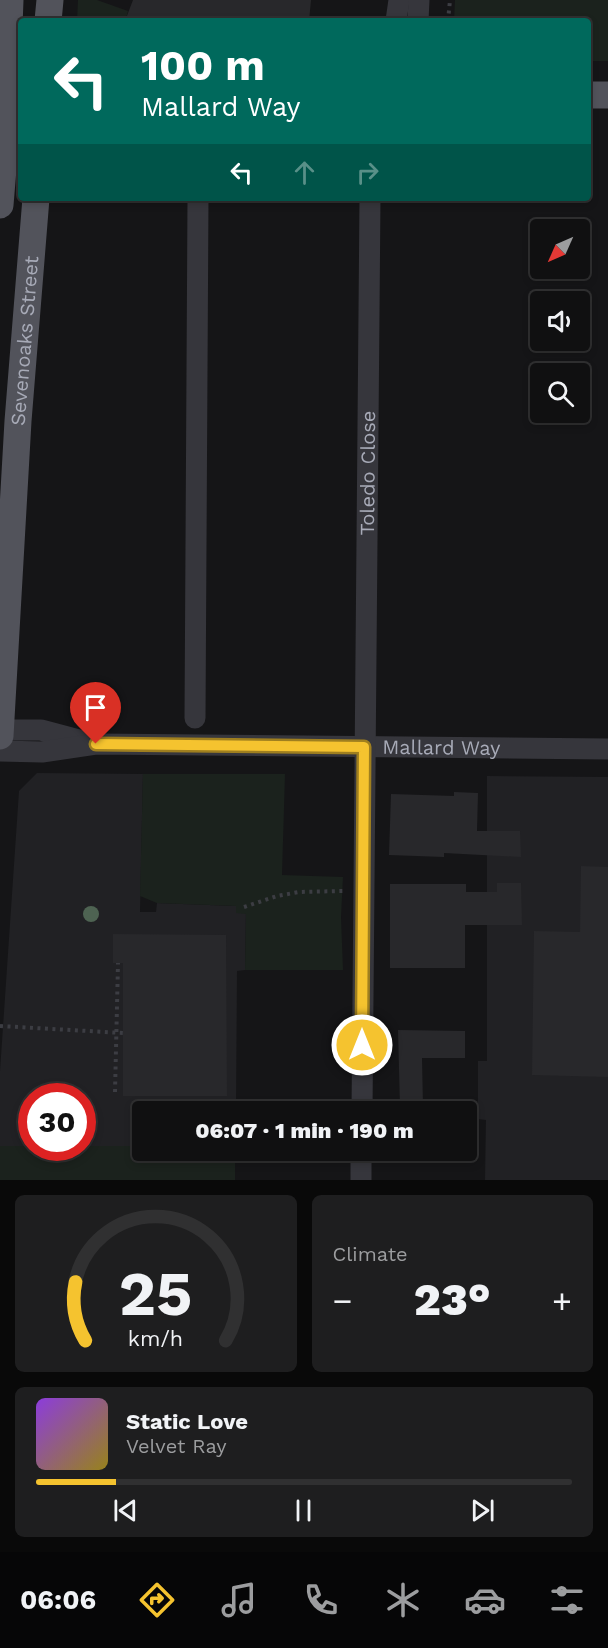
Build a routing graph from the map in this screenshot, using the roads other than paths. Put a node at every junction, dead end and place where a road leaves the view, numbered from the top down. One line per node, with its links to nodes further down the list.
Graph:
1 (10, 0): 8 (main road)
2 (50, 0): 5 (main road)
3 (399, 0): 6 (street)
4 (419, 0): 7 (street)
5 (48, 18)
6 (396, 18)
7 (418, 18)
8 (9, 83): 11 (main road)
9 (591, 95): 10 (main road)
10 (608, 95)
11 (9, 111): 15 (main road)
12 (36, 201): 17 (main road, Sevenoaks Street)
13 (198, 201): 16 (street)
14 (370, 201): 20 (street, Toledo Close)
15 (0, 205)
16 (195, 718)
17 (0, 730): 18 (main road, Sevenoaks Street); 19 (street, Mallard Way)
18 (0, 736)
19 (96, 744): 20 (street, Mallard Way); 22 (street, Mallard Way)
20 (364, 747): 21 (street, Mallard Way); 23 (street, Toledo Close)
21 (608, 749)
22 (0, 751)
23 (362, 1101)
24 (361, 1161): 25 (street)
25 (361, 1180)

